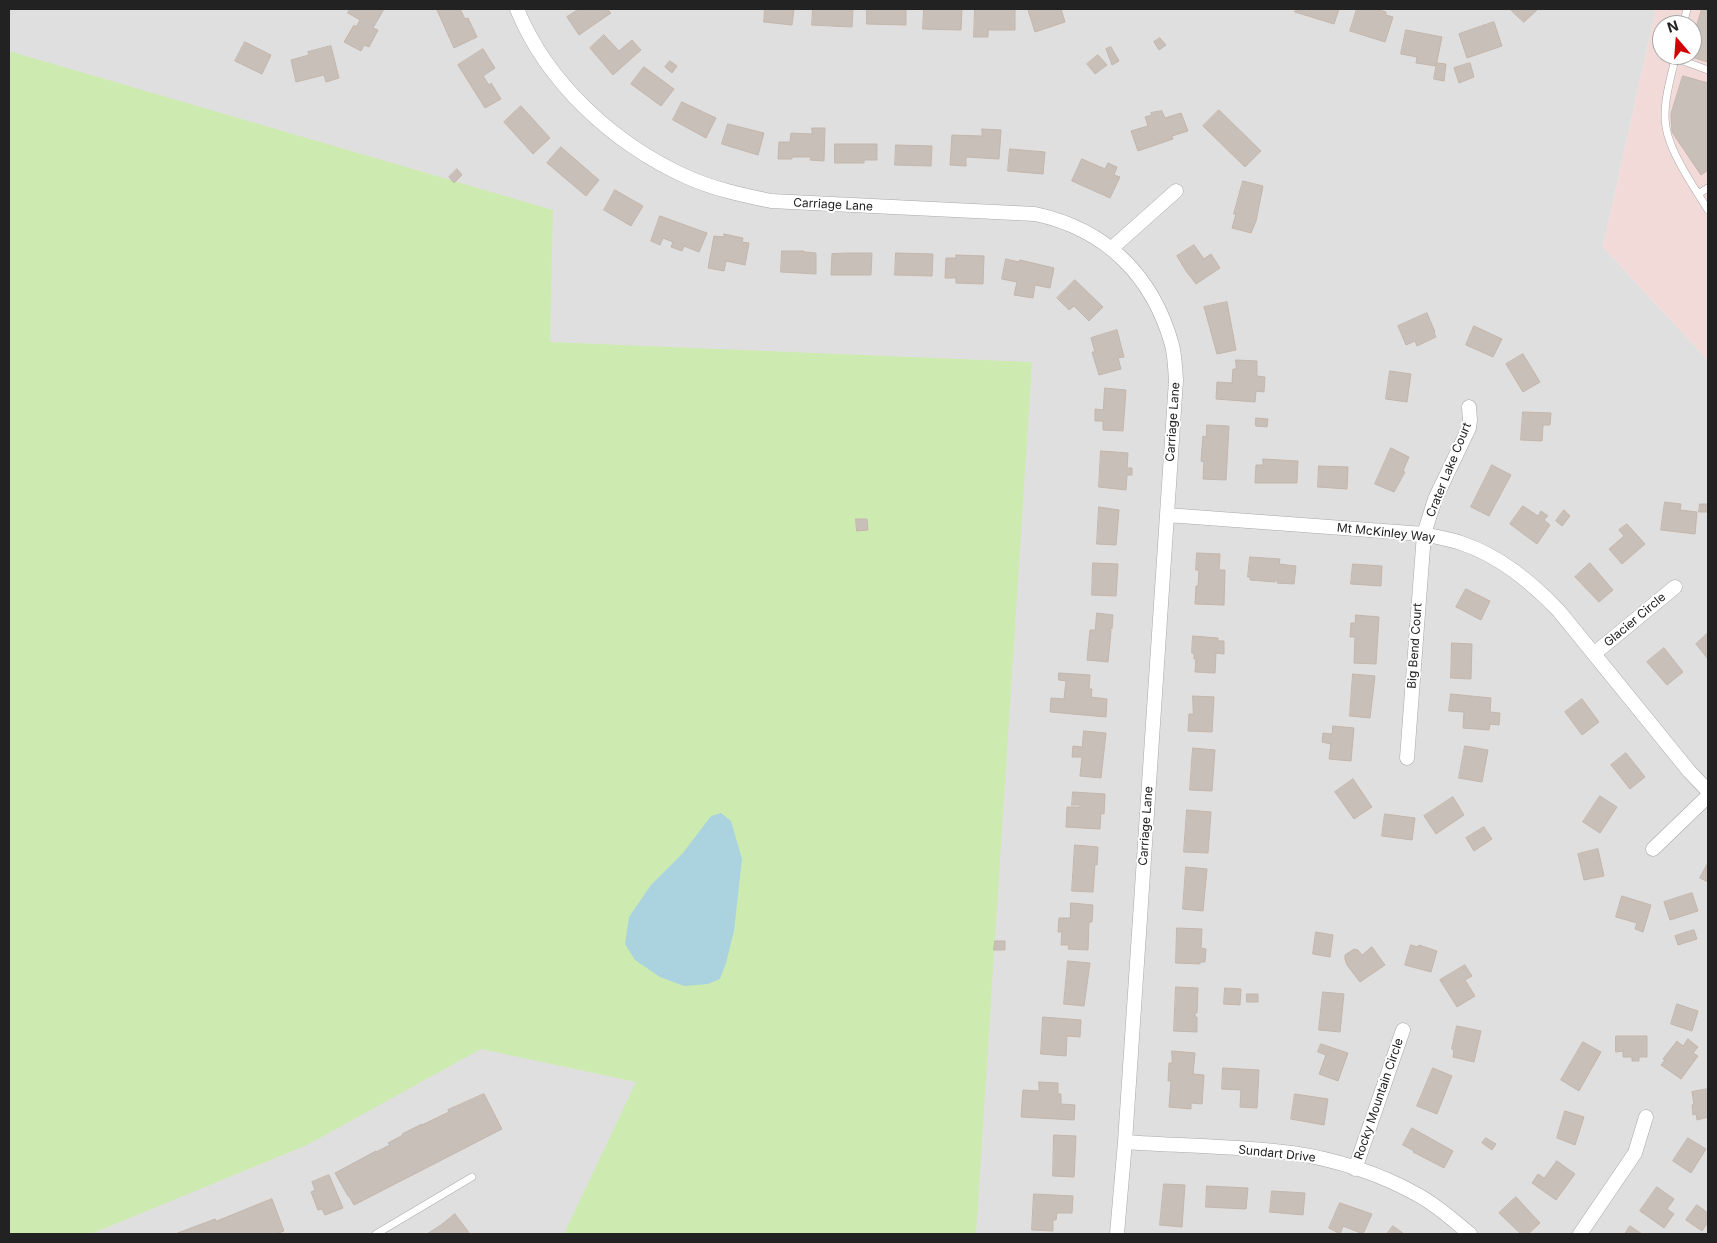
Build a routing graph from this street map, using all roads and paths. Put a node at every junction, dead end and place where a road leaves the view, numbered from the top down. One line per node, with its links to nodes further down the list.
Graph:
1 (517, 9): 9 (street, Carriage Lane)
2 (1673, 65): 7 (lane)
3 (1695, 65): 4 (lane)
4 (1708, 70)
5 (1708, 188): 7 (lane)
6 (1176, 191): 9 (street)
7 (1698, 194): 8 (lane)
8 (1708, 210)
9 (1112, 248): 11 (street, Carriage Lane)
10 (1469, 407): 12 (street, Crater Lake Court)
11 (1167, 515): 12 (street, Mt McKinley Way); 21 (street, Carriage Lane)
12 (1424, 534): 14 (street, Mt McKinley Way); 15 (street, Big Bend Court)
13 (1675, 587): 14 (street, Glacier Circle)
14 (1595, 654): 16 (street, Mt McKinley Way)
15 (1407, 758)
16 (1708, 791)
17 (1708, 796): 18 (street)
18 (1653, 849)
19 (1403, 1030): 22 (street, Rocky Mountain Circle)
20 (1646, 1117): 27 (street)
21 (1125, 1142): 22 (street, Sundart Drive); 26 (street, Carriage Lane)
22 (1355, 1169): 24 (street, Sundart Drive)
23 (472, 1177): 25 (lane)
24 (1463, 1232)
25 (376, 1234)
26 (1117, 1234)
27 (1580, 1234)

